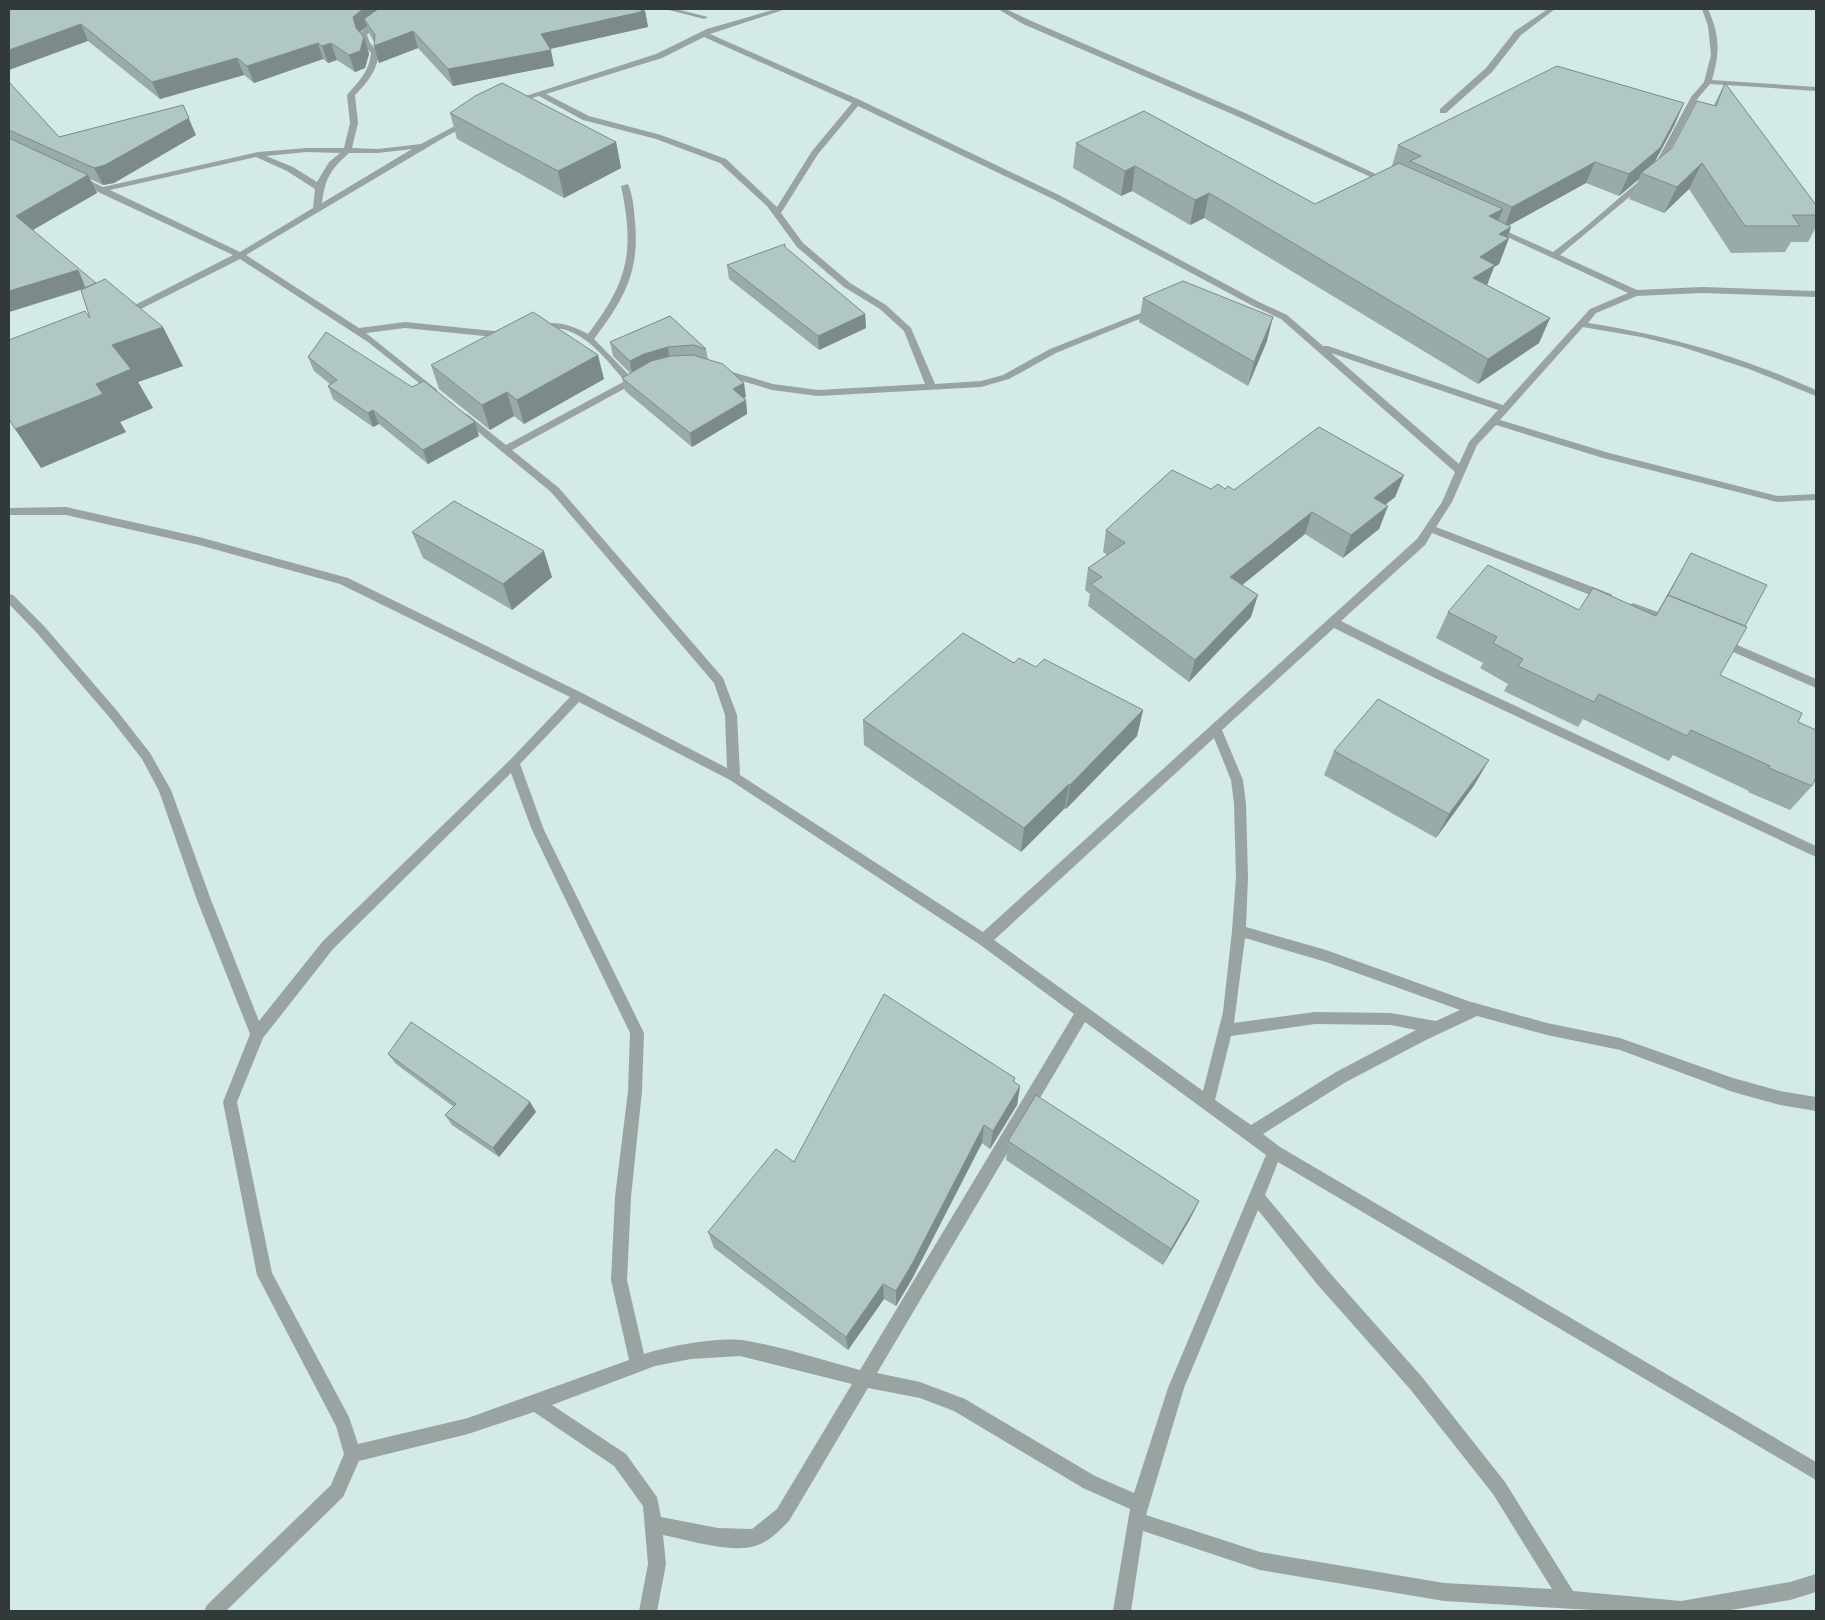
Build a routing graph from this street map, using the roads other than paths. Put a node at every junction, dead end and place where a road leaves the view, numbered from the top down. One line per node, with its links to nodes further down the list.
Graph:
1 (668, 9): 8 (street)
2 (701, 9): 8 (street)
3 (783, 9): 9 (street)
4 (1001, 9): 23 (street)
5 (1552, 9): 15 (street)
6 (1705, 9): 10 (street)
7 (390, 16): 18 (street)
8 (704, 17): 9 (street)
9 (707, 32): 12 (street); 13 (street)
10 (1708, 82): 11 (street); 29 (street)
11 (1816, 89)
12 (539, 93): 14 (street); 26 (street)
13 (856, 102): 26 (street); 37 (street)
14 (502, 106)
15 (1443, 112)
16 (476, 119): 17 (street)
17 (424, 145): 18 (street); 25 (street)
18 (346, 150): 19 (street); 22 (street)
19 (255, 154): 22 (street); 24 (street)
20 (68, 174): 24 (street)
21 (625, 186): 36 (street)
22 (318, 187): 25 (street)
23 (1400, 187)
24 (102, 190): 28 (street)
25 (317, 209): 28 (street)
26 (777, 214): 41 (street)
27 (1482, 223): 29 (street)
28 (240, 255): 33 (street); 35 (street)
29 (1554, 255): 30 (street)
30 (1636, 293): 31 (street); 34 (street)
31 (1816, 294)
32 (1164, 307): 41 (street)
33 (118, 316)
34 (1580, 324): 42 (street); 45 (street)
35 (356, 331): 36 (street); 43 (street)
36 (588, 340): 40 (street)
37 (1316, 346): 45 (street); 48 (street)
38 (712, 370): 41 (street)
39 (650, 371): 40 (street)
40 (631, 382): 47 (street)
41 (931, 386)
42 (1816, 393)
43 (438, 395)
44 (453, 407): 47 (street)
45 (1505, 409): 46 (street)
46 (1494, 422): 48 (street); 49 (street)
47 (505, 450): 60 (street)
48 (1461, 471): 51 (street)
49 (1816, 498)
50 (9, 511): 57 (street)
51 (1430, 528): 53 (street); 54 (street)
52 (9, 598): 68 (street)
53 (1333, 622): 58 (street); 61 (street)
54 (1685, 626)
55 (1711, 638): 56 (street)
56 (1816, 684)
57 (578, 696): 59 (street); 60 (street)
58 (1216, 729): 62 (street); 63 (street)
59 (514, 763): 68 (street); 74 (street)
60 (734, 776): 63 (street)
61 (1816, 852)
62 (1239, 931): 64 (street); 67 (street)
63 (984, 940): 65 (street)
64 (1477, 1009): 66 (street); 70 (street)
65 (1083, 1012): 69 (street); 75 (street)
66 (1437, 1028): 67 (street); 71 (street)
67 (1226, 1030): 69 (street)
68 (257, 1034): 77 (street)
69 (1207, 1103): 71 (street)
70 (1816, 1104)
71 (1250, 1134): 72 (street)
72 (1275, 1152): 73 (street); 78 (street)
73 (1256, 1196): 79 (street); 82 (street)
74 (638, 1365): 75 (street); 76 (street)
75 (864, 1379): 79 (street); 80 (street)
76 (536, 1403): 77 (street); 80 (street)
77 (353, 1454): 84 (street)
78 (1816, 1471)
79 (1137, 1512): 82 (street); 86 (street)
80 (653, 1524): 85 (street)
81 (1816, 1584): 83 (street)
82 (1570, 1600): 83 (street)
83 (1599, 1606)
84 (213, 1611)
85 (648, 1611)
86 (1122, 1611)

